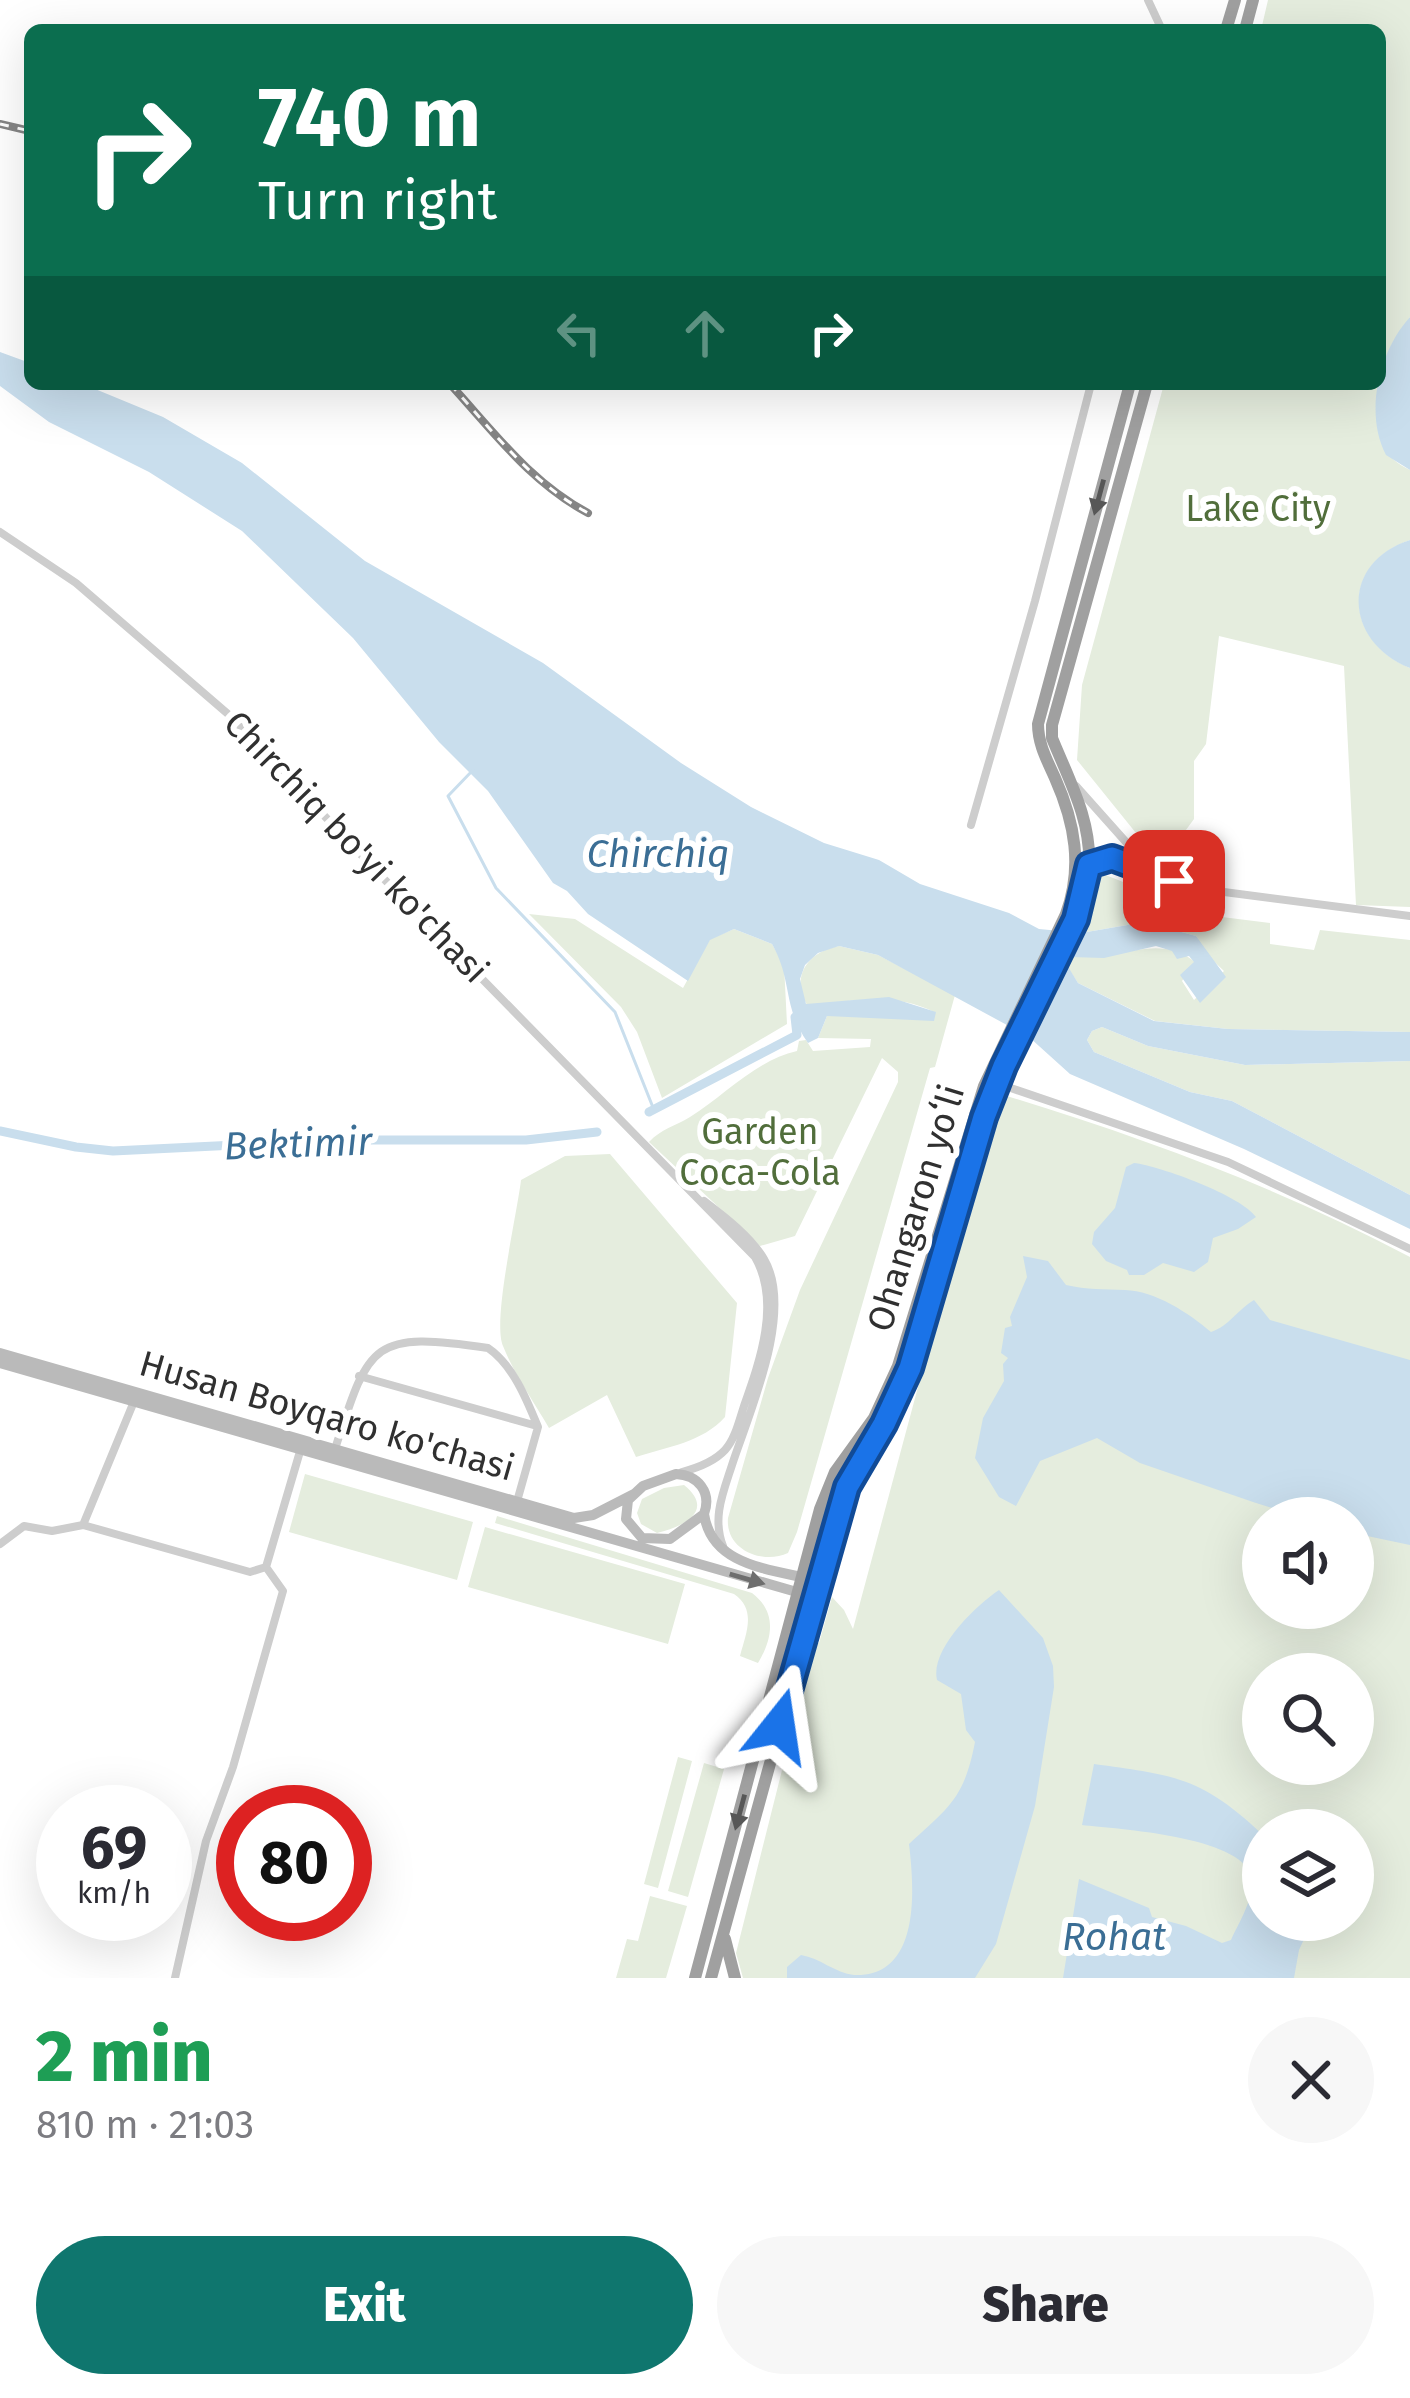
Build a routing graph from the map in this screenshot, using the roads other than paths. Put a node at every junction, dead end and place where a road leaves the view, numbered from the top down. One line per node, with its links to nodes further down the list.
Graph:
1 (1089, 390): 6 (street)
2 (1128, 390): 10 (highway, Ohangaron yoʻli, one-way to 10)
3 (1145, 390): 5 (highway, Ohangaron yoʻli)
4 (0, 532): 13 (street, Chirchiq bo'yi ko'chasi)
5 (1070, 778): 7 (highway, Ohangaron yoʻli); 8 (street)
6 (971, 825)
7 (1089, 865): 8 (street); 10 (highway, Ohangaron yoʻli)
8 (1151, 870): 9 (street)
9 (1410, 916)
10 (1071, 917): 11 (highway, Ohangaron yoʻli)
11 (1012, 1039): 34 (highway, Ohangaron yoʻli); 35 (highway, Ohangaron yoʻli)
12 (1005, 1086): 14 (street)
13 (689, 1190): 22 (street, Chirchiq bo'yi ko'chasi); 23 (street, Chirchiq bo'yi ko'chasi)
14 (1410, 1249)
15 (0, 1353): 18 (main road, Husan Boyqaro ko'chasi)
16 (0, 1363): 18 (main road, Husan Boyqaro ko'chasi)
17 (359, 1376): 19 (street); 19 (street); 21 (street)
18 (135, 1398): 20 (main road, Husan Boyqaro ko'chasi); 27 (street)
19 (538, 1426): 25 (street)
20 (302, 1446): 21 (main road, Husan Boyqaro ko'chasi); 33 (street)
21 (334, 1455): 25 (main road, Husan Boyqaro ko'chasi)
22 (676, 1474): 24 (main road, Husan Boyqaro ko'chasi); 26 (main road)
23 (723, 1493): 26 (street, Chirchiq bo'yi ko'chasi); 31 (street, Chirchiq bo'yi ko'chasi)
24 (634, 1494): 25 (main road, Husan Boyqaro ko'chasi); 28 (main road)
25 (516, 1507): 29 (main road, Husan Boyqaro ko'chasi)
26 (704, 1514): 28 (main road, Husan Boyqaro ko'chasi); 31 (main road)
27 (83, 1525): 30 (street); 33 (street)
28 (651, 1541): 29 (main road, Husan Boyqaro ko'chasi); 32 (main road, Husan Boyqaro ko'chasi)
29 (617, 1543): 32 (main road, Husan Boyqaro ko'chasi)
30 (0, 1544)
31 (733, 1558): 34 (main road)
32 (695, 1564): 36 (main road, Husan Boyqaro ko'chasi, one-way to 36)
33 (266, 1568): 39 (street)
34 (802, 1577): 35 (main road); 36 (highway, Ohangaron yoʻli)
35 (818, 1581): 37 (highway, Ohangaron yoʻli)
36 (798, 1593): 37 (main road, Husan Boyqaro ko'chasi); 40 (highway, Ohangaron yoʻli, one-way to 40)
37 (814, 1598): 38 (highway, Ohangaron yoʻli)
38 (724, 1930): 41 (highway, Ohangaron yoʻli); 42 (highway)
39 (175, 1978)
40 (695, 1978)
41 (711, 1978)
42 (735, 1978)

